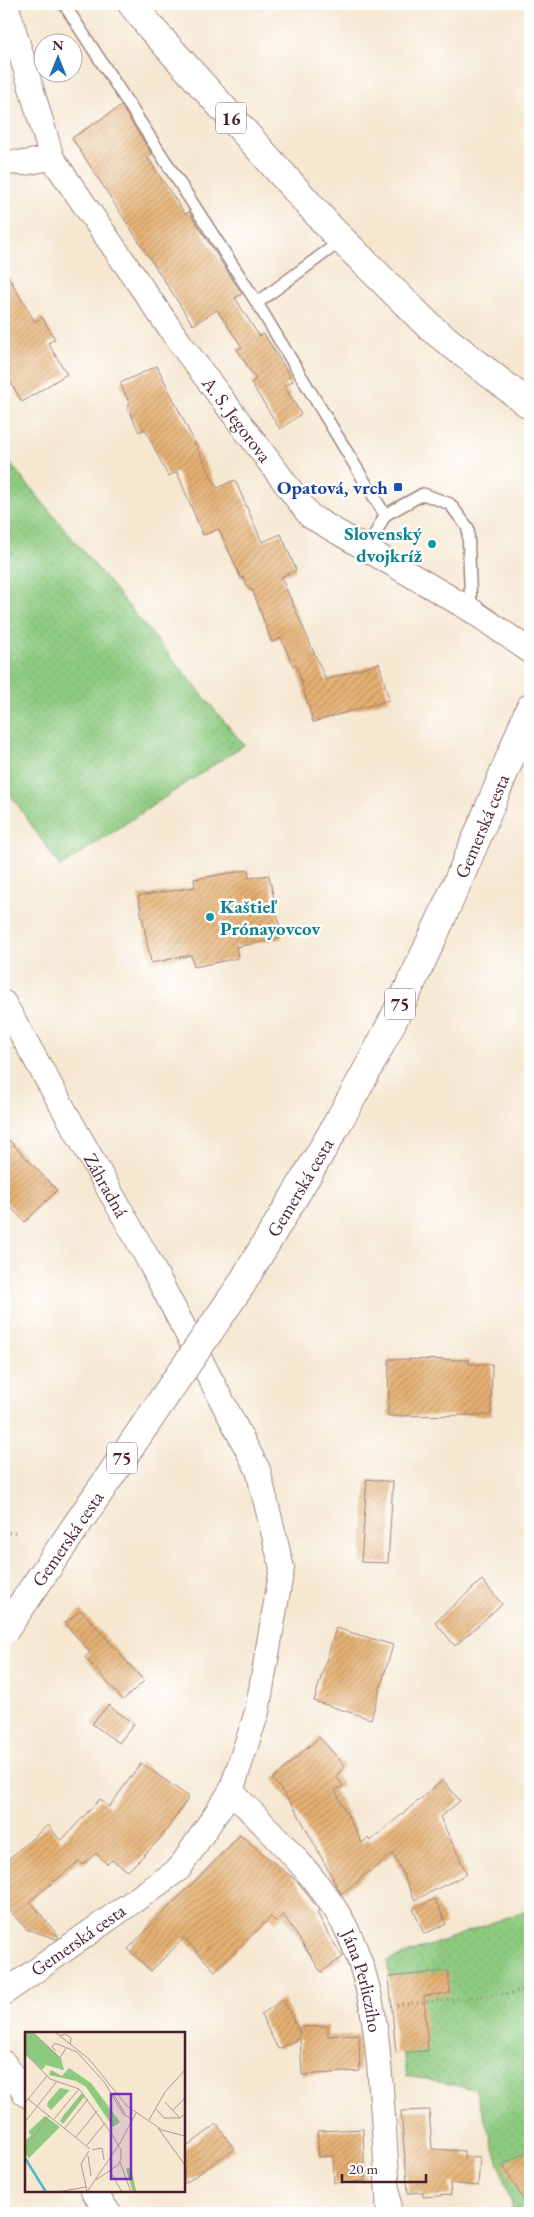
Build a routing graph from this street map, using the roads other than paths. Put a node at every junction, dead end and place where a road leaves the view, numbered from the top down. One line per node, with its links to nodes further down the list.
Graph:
1 (6, 4): 4 (street, A. S. Jegorova)
2 (64, 4): 7 (lane)
3 (132, 4): 6 (main road, 16)
4 (52, 158): 5 (street); 10 (street, A. S. Jegorova)
5 (4, 162)
6 (342, 239): 7 (lane); 8 (main road, 16)
7 (257, 303): 9 (lane)
8 (530, 405)
9 (385, 515): 10 (lane); 11 (lane)
10 (368, 548): 11 (street, A. S. Jegorova)
11 (471, 610): 12 (street, A. S. Jegorova)
12 (530, 651)
13 (530, 708): 16 (main road, Gemerská cesta / 75, bridge)
14 (4, 1003): 15 (street, Záhradná)
15 (206, 1370): 17 (street, Gemerská cesta)
16 (4, 1631)
17 (231, 1790): 18 (street, Gemerská cesta); 23 (street, Jána Perlicziho)
18 (4, 1993)
19 (4, 2063): 20 (street)
20 (25, 2094)
21 (94, 2192): 22 (street)
22 (109, 2213)
23 (389, 2213)

